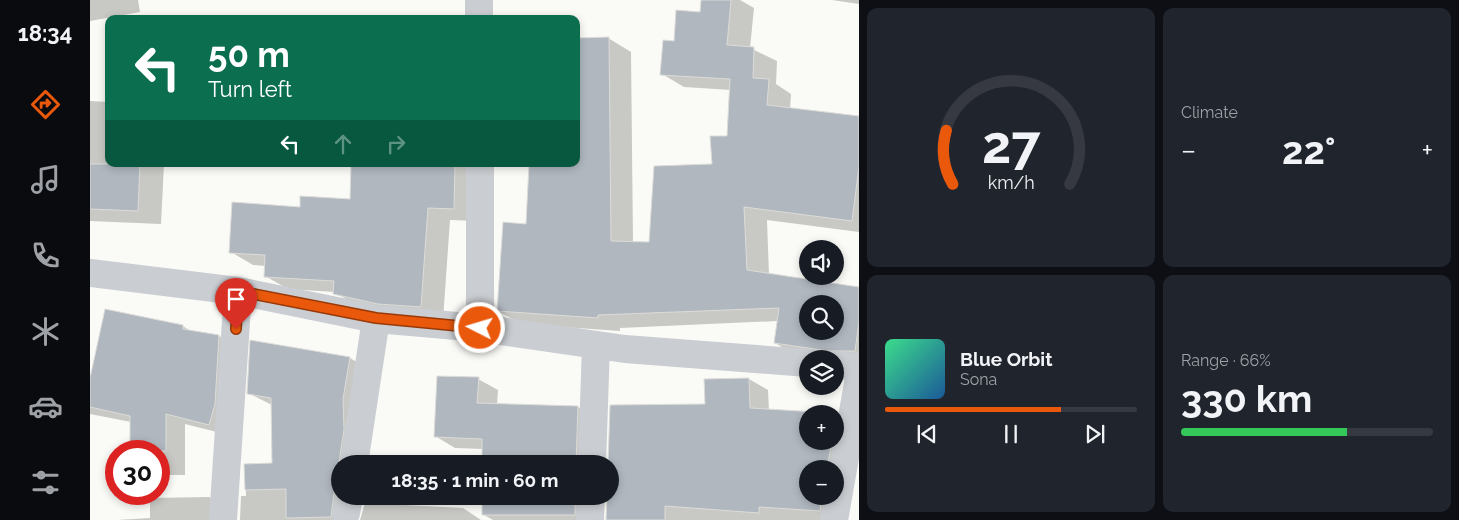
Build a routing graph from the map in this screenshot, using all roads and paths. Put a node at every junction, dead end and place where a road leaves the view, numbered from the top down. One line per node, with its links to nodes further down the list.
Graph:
1 (479, 0): 2 (street)
2 (479, 15)
3 (480, 167): 7 (street)
4 (90, 274): 5 (street)
5 (238, 291): 6 (street); 16 (street)
6 (376, 318): 7 (street); 13 (street)
7 (480, 328): 8 (street)
8 (596, 345): 9 (street); 14 (street)
9 (799, 362)
10 (844, 366): 11 (street)
11 (859, 367)
12 (859, 378): 18 (street)
13 (355, 455)
14 (592, 455)
15 (591, 505): 17 (street)
16 (223, 520)
17 (590, 520)
18 (834, 520)

